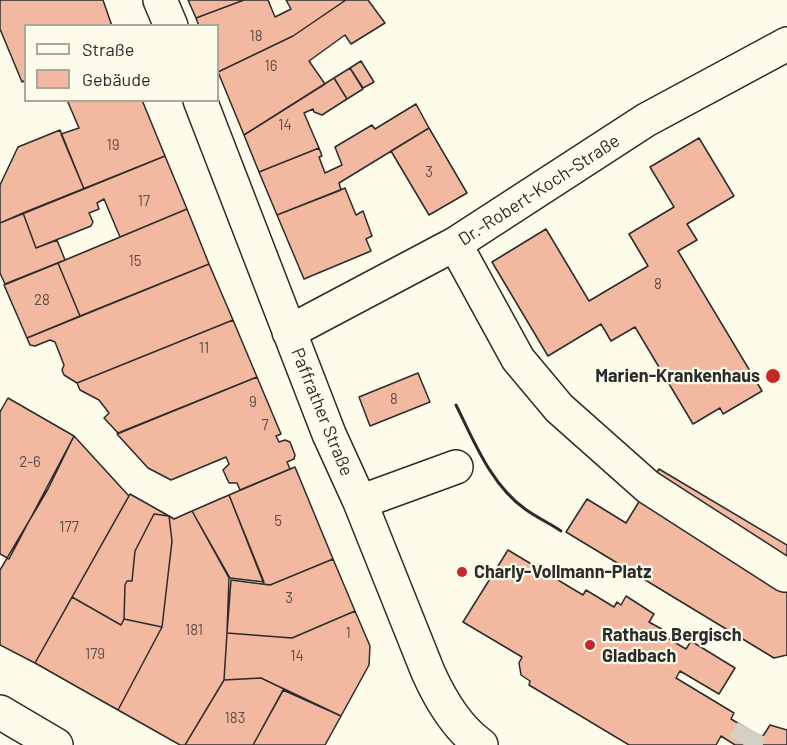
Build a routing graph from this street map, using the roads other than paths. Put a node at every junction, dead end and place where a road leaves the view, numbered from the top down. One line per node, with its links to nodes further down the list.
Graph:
1 (160, 0): 2 (street)
2 (170, 24)
3 (787, 44): 5 (street, Dr.-Robert-Koch-Straße)
4 (201, 102): 6 (street, Paffrather Straße)
5 (455, 244): 6 (street, Dr.-Robert-Koch-Straße); 9 (street)
6 (290, 332): 8 (street, Paffrather Straße)
7 (456, 467): 8 (street)
8 (360, 502): 11 (street, Paffrather Straße)
9 (785, 575)
10 (0, 712): 12 (street)
11 (447, 732): 13 (street, Paffrather Straße)
12 (56, 745)
13 (481, 745)

